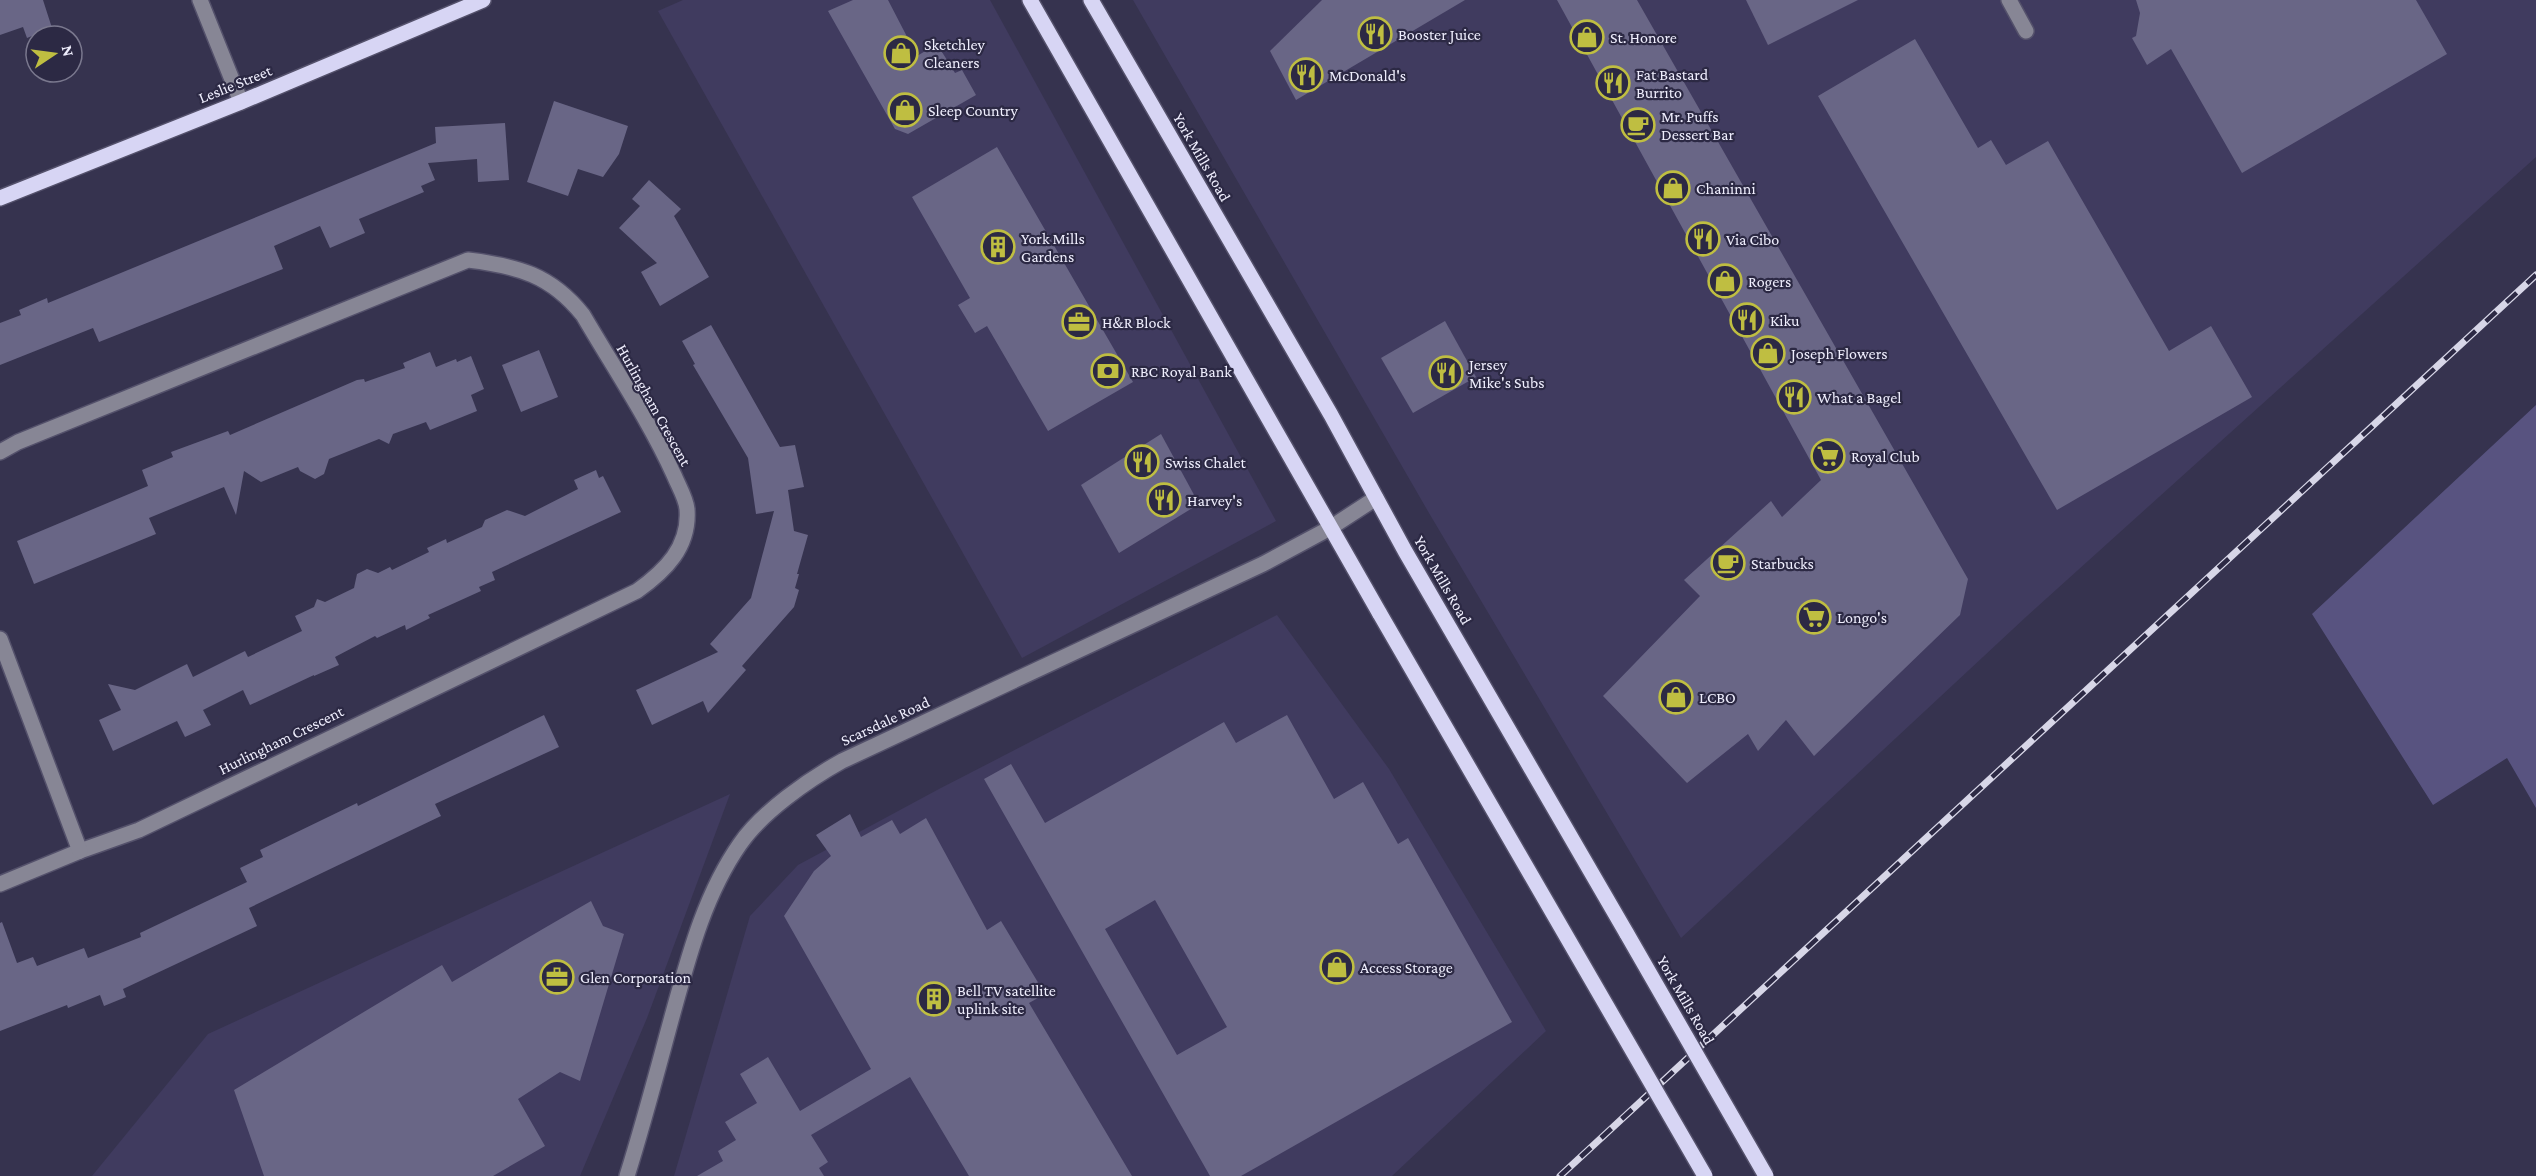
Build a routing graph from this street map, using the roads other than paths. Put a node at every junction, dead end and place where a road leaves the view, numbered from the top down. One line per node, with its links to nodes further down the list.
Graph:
1 (200, 0): 7 (street)
2 (483, 0): 7 (main road, Leslie Street)
3 (1030, 0): 11 (main road)
4 (1091, 0): 10 (main road, York Mills Road)
5 (2009, 0): 6 (street)
6 (2026, 31)
7 (241, 102): 8 (main road, Leslie Street)
8 (0, 198)
9 (0, 453): 13 (street, Hurlingham Crescent)
10 (1376, 498): 11 (street, Scarsdale Road); 17 (main road, York Mills Road, bridge)
11 (1330, 528): 15 (street, Scarsdale Road); 16 (main road, bridge)
12 (0, 639): 13 (street)
13 (80, 851): 14 (street, Hurlingham Crescent)
14 (0, 884)
15 (627, 1176)
16 (1705, 1176)
17 (1766, 1176)

